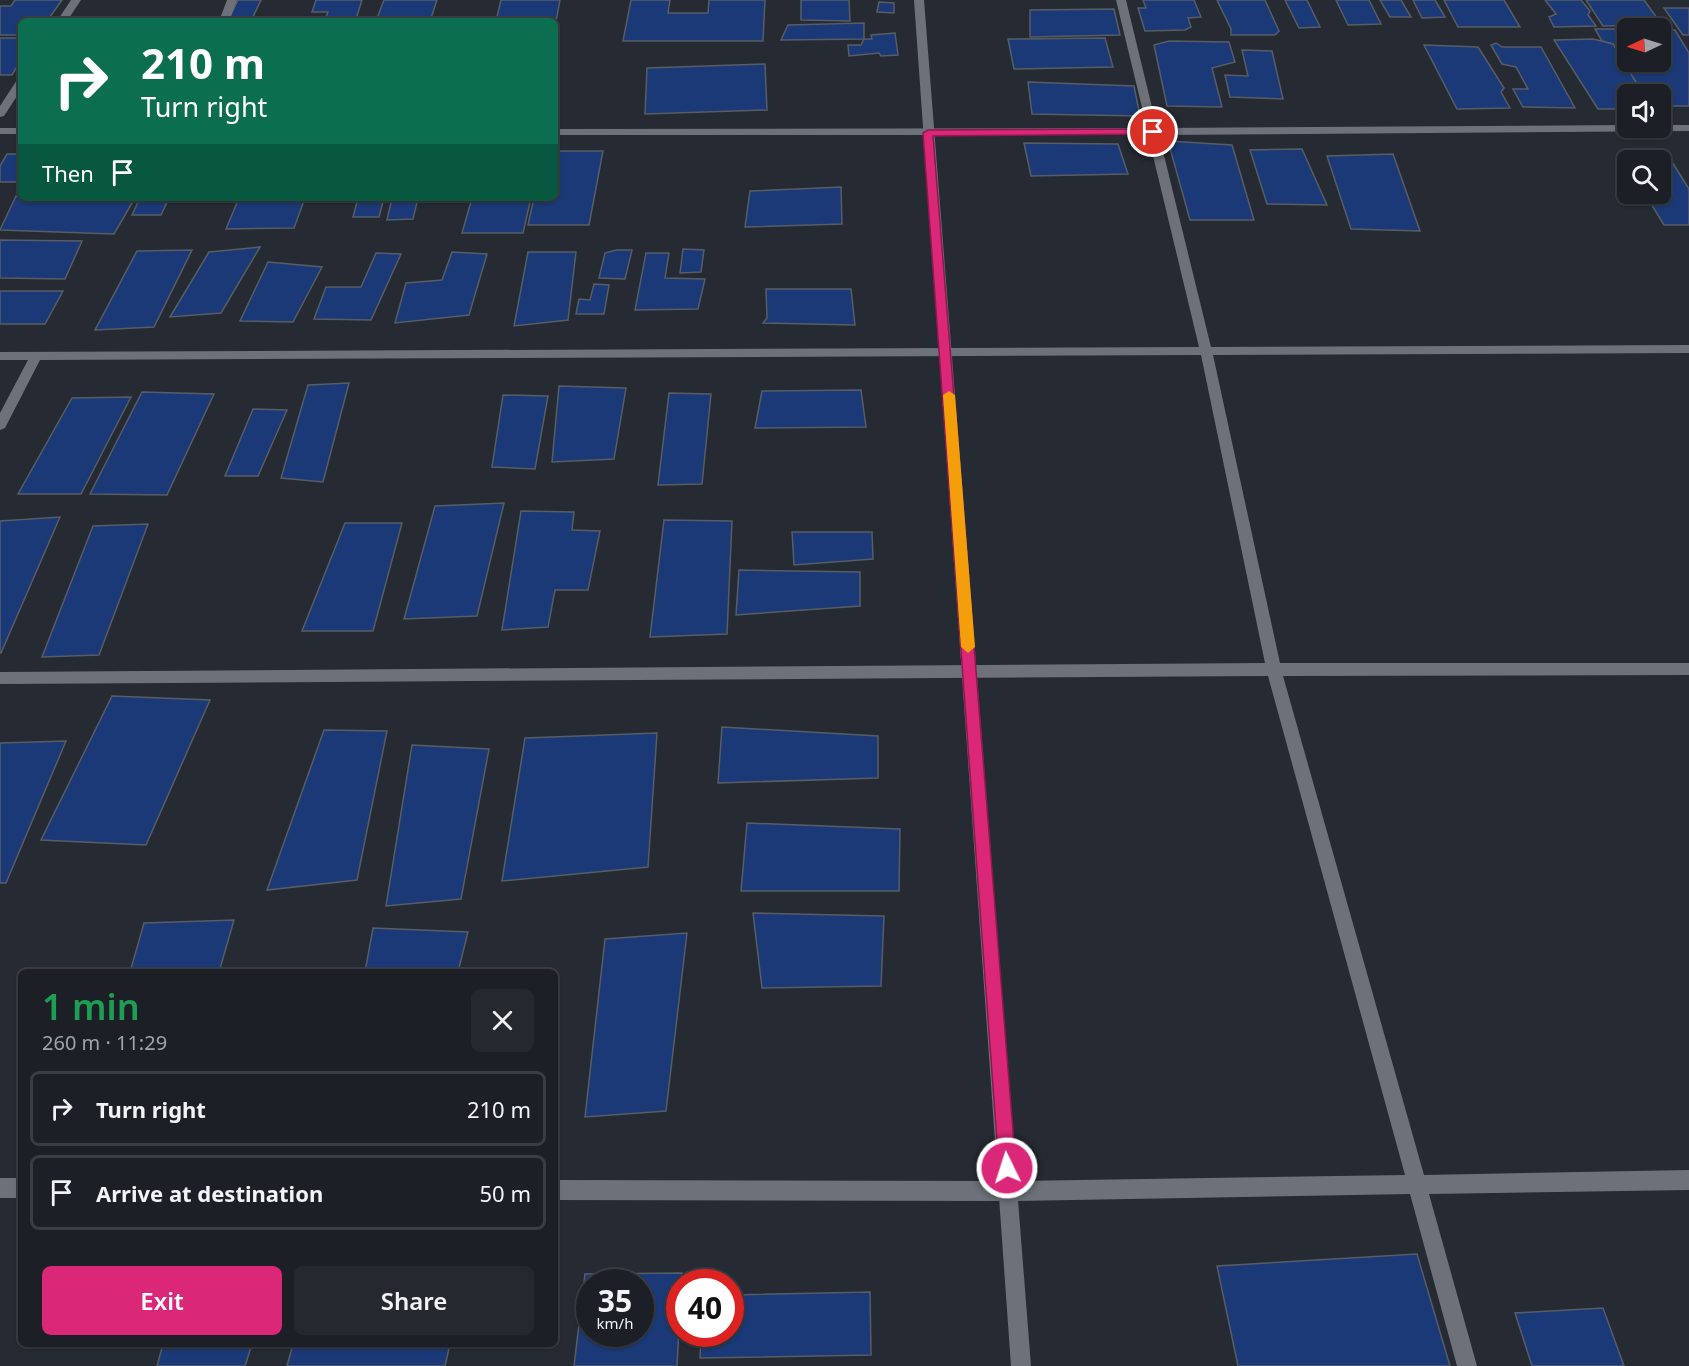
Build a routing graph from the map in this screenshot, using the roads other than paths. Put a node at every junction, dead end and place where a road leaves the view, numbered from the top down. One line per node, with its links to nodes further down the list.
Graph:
1 (76, 0): 5 (street)
2 (232, 0): 6 (street)
3 (919, 0): 14 (street)
4 (1121, 0): 13 (street)
5 (64, 18)
6 (225, 18)
7 (18, 87): 8 (street)
8 (0, 114)
9 (1689, 128): 13 (street)
10 (0, 131): 11 (street)
11 (18, 131)
12 (558, 132): 14 (street)
13 (1153, 132): 14 (street); 17 (street)
14 (928, 133): 16 (street)
15 (1689, 349): 17 (street)
16 (946, 351): 17 (street); 19 (street); 23 (street)
17 (1206, 351): 21 (street)
18 (0, 356): 19 (street)
19 (37, 356): 20 (street)
20 (0, 425)
21 (1274, 669): 22 (street); 23 (street); 26 (street)
22 (1689, 669)
23 (969, 670): 24 (street); 30 (street)
24 (0, 678)
25 (1689, 1180): 26 (street)
26 (1418, 1184): 30 (street); 32 (street)
27 (0, 1188): 28 (street)
28 (18, 1188)
29 (558, 1190): 30 (street)
30 (1009, 1191): 31 (street)
31 (1021, 1366)
32 (1467, 1366)

